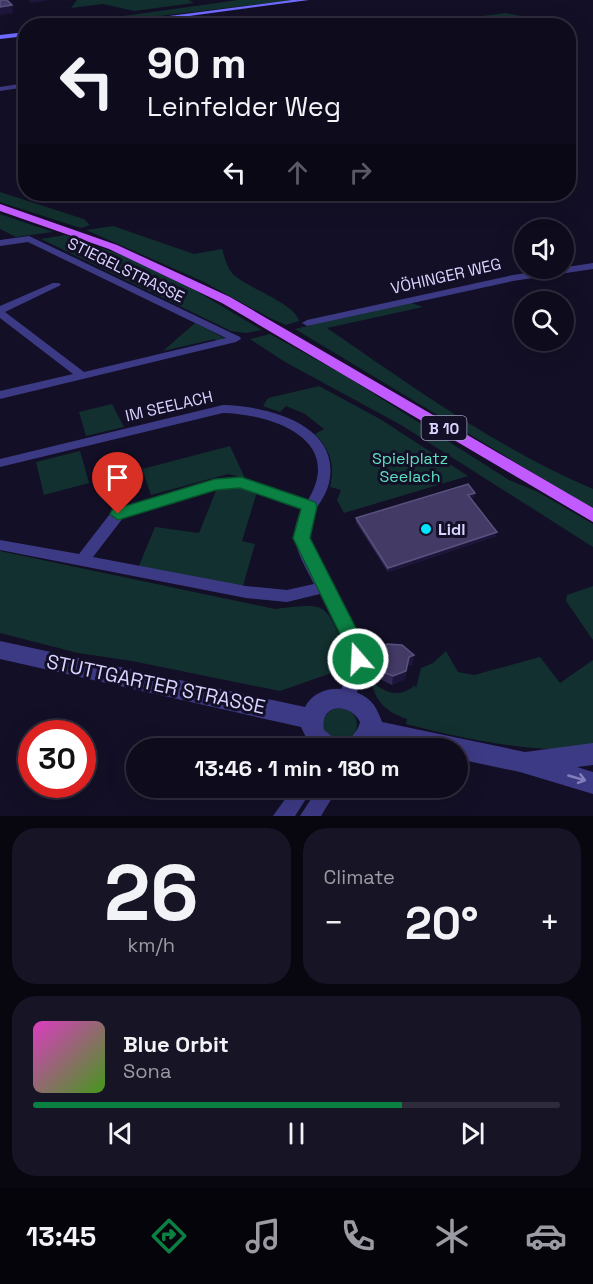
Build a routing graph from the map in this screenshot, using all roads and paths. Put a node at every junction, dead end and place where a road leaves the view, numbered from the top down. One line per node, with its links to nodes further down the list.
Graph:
1 (306, 0): 2 (main road)
2 (160, 18)
3 (18, 35): 4 (main road)
4 (0, 37)
5 (18, 86): 6 (street)
6 (0, 89)
7 (0, 207): 17 (main road, B 10)
8 (0, 243): 13 (street, STIEGELSTRASSE)
9 (593, 266): 12 (street, VÖHINGER WEG)
10 (56, 285): 11 (street)
11 (0, 311): 13 (street)
12 (307, 323)
13 (83, 376): 14 (street)
14 (0, 395)
15 (0, 463): 16 (street, IM SEELACH)
16 (310, 506): 19 (street); 20 (street, IM SEELACH)
17 (593, 516)
18 (0, 545): 19 (street)
19 (83, 560): 20 (street)
20 (325, 587): 22 (street, IM SEELACH)
21 (0, 650): 24 (street, STUTTGARTER STRASSE)
22 (348, 698): 23 (street); 25 (street)
23 (370, 730): 26 (street); 28 (street)
24 (314, 738)
25 (318, 738)
26 (368, 738)
27 (593, 754): 28 (street)
28 (520, 762): 29 (street, one-way to 29)
29 (593, 783)
30 (296, 798): 32 (street)
31 (322, 798): 33 (street)
32 (283, 816)
33 (310, 816)

